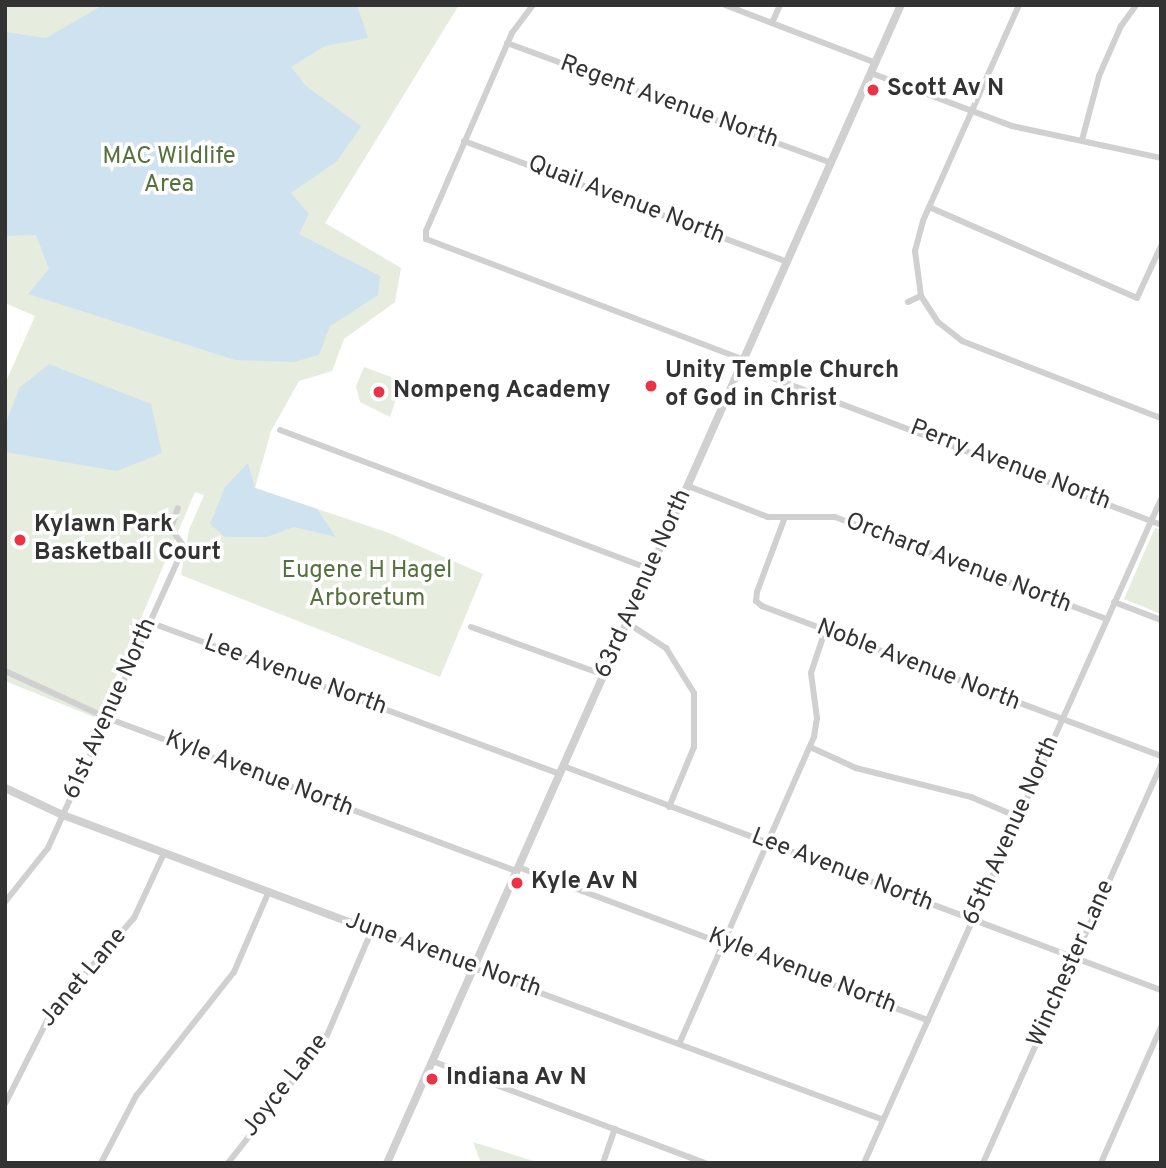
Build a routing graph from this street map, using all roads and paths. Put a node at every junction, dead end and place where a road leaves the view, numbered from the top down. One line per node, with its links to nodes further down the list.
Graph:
1 (533, 5): 8 (street)
2 (725, 5): 7 (street)
3 (780, 5): 7 (street)
4 (901, 5): 9 (street, 63rd Avenue North)
5 (1018, 5): 11 (street)
6 (1136, 5): 12 (street)
7 (772, 23): 9 (street)
8 (507, 43): 13 (street); 15 (street, Regent Avenue North)
9 (876, 63): 10 (street, 63rd Avenue North)
10 (871, 73): 11 (street); 15 (street, 63rd Avenue North)
11 (971, 112): 12 (street); 16 (street)
12 (1082, 140): 14 (street)
13 (464, 141): 18 (street, Quail Avenue North); 21 (street, Perry Avenue North)
14 (1161, 158)
15 (831, 163): 18 (street, 63rd Avenue North)
16 (929, 207): 17 (street); 19 (street)
17 (1161, 246)
18 (787, 262): 21 (street, 63rd Avenue North)
19 (921, 296): 20 (street); 22 (street)
20 (908, 302)
21 (742, 363): 24 (street, 63rd Avenue North); 28 (street, Perry Avenue North)
22 (1161, 418)
23 (280, 430): 30 (street)
24 (688, 485): 27 (street, Orchard Avenue North); 30 (street, 63rd Avenue North)
25 (1161, 499): 28 (street, 65th Avenue North)
26 (178, 508): 34 (street, 61st Avenue North)
27 (785, 517): 32 (street, Orchard Avenue North); 37 (street, Noble Avenue North)
28 (1152, 519): 29 (street, Perry Avenue North); 31 (street, 65th Avenue North)
29 (1161, 525)
30 (650, 569): 35 (street, 63rd Avenue North)
31 (1114, 602): 32 (street, 65th Avenue North); 33 (street)
32 (1107, 619): 41 (street, 65th Avenue North)
33 (1161, 620)
34 (149, 622): 40 (street, 61st Avenue North); 45 (street, Lee Avenue North)
35 (626, 622): 39 (street, 63rd Avenue North); 47 (street)
36 (471, 626): 39 (street)
37 (825, 631): 41 (street, Noble Avenue North); 42 (street)
38 (5, 671): 40 (street, Kyle Avenue North)
39 (604, 675): 45 (street, 63rd Avenue North)
40 (107, 718): 48 (street, 61st Avenue North); 52 (street, Kyle Avenue North)
41 (1062, 720): 43 (street, Noble Avenue North); 49 (street, 65th Avenue North)
42 (810, 747): 49 (street); 50 (street)
43 (1161, 756)
44 (1161, 765): 58 (street, Winchester Lane)
45 (561, 770): 47 (street, Lee Avenue North); 52 (street, 63rd Avenue North)
46 (5, 788): 48 (street, June Avenue North)
47 (669, 807): 50 (street, Lee Avenue North)
48 (64, 815): 51 (street, June Avenue North); 54 (street, 61st Avenue North)
49 (1018, 817): 55 (street, 65th Avenue North)
50 (769, 842): 55 (street, Lee Avenue North); 57 (street)
51 (164, 853): 53 (street, June Avenue North); 65 (street, Janet Lane)
52 (517, 869): 57 (street, Kyle Avenue North); 59 (street, 63rd Avenue North)
53 (269, 891): 56 (street, June Avenue North); 68 (street)
54 (5, 902)
55 (972, 920): 58 (street, Lee Avenue North); 61 (street, 65th Avenue North)
56 (372, 930): 59 (street, June Avenue North); 69 (street, Joyce Lane)
57 (724, 942): 61 (street, Kyle Avenue North); 63 (street)
58 (1074, 958): 60 (street, Lee Avenue North); 74 (street, Winchester Lane)
59 (473, 968): 63 (street, June Avenue North); 64 (street, 63rd Avenue North)
60 (1161, 990)
61 (928, 1020): 66 (street, 65th Avenue North)
62 (1161, 1027): 75 (street)
63 (680, 1042): 66 (street, June Avenue North)
64 (432, 1061): 67 (street); 70 (street, 63rd Avenue North)
65 (5, 1104)
66 (883, 1120): 73 (street, 65th Avenue North)
67 (615, 1129): 71 (street); 72 (street)
68 (101, 1163)
69 (228, 1163)
70 (387, 1163)
71 (603, 1163)
72 (705, 1163)
73 (864, 1163)
74 (983, 1163)
75 (1101, 1163)

